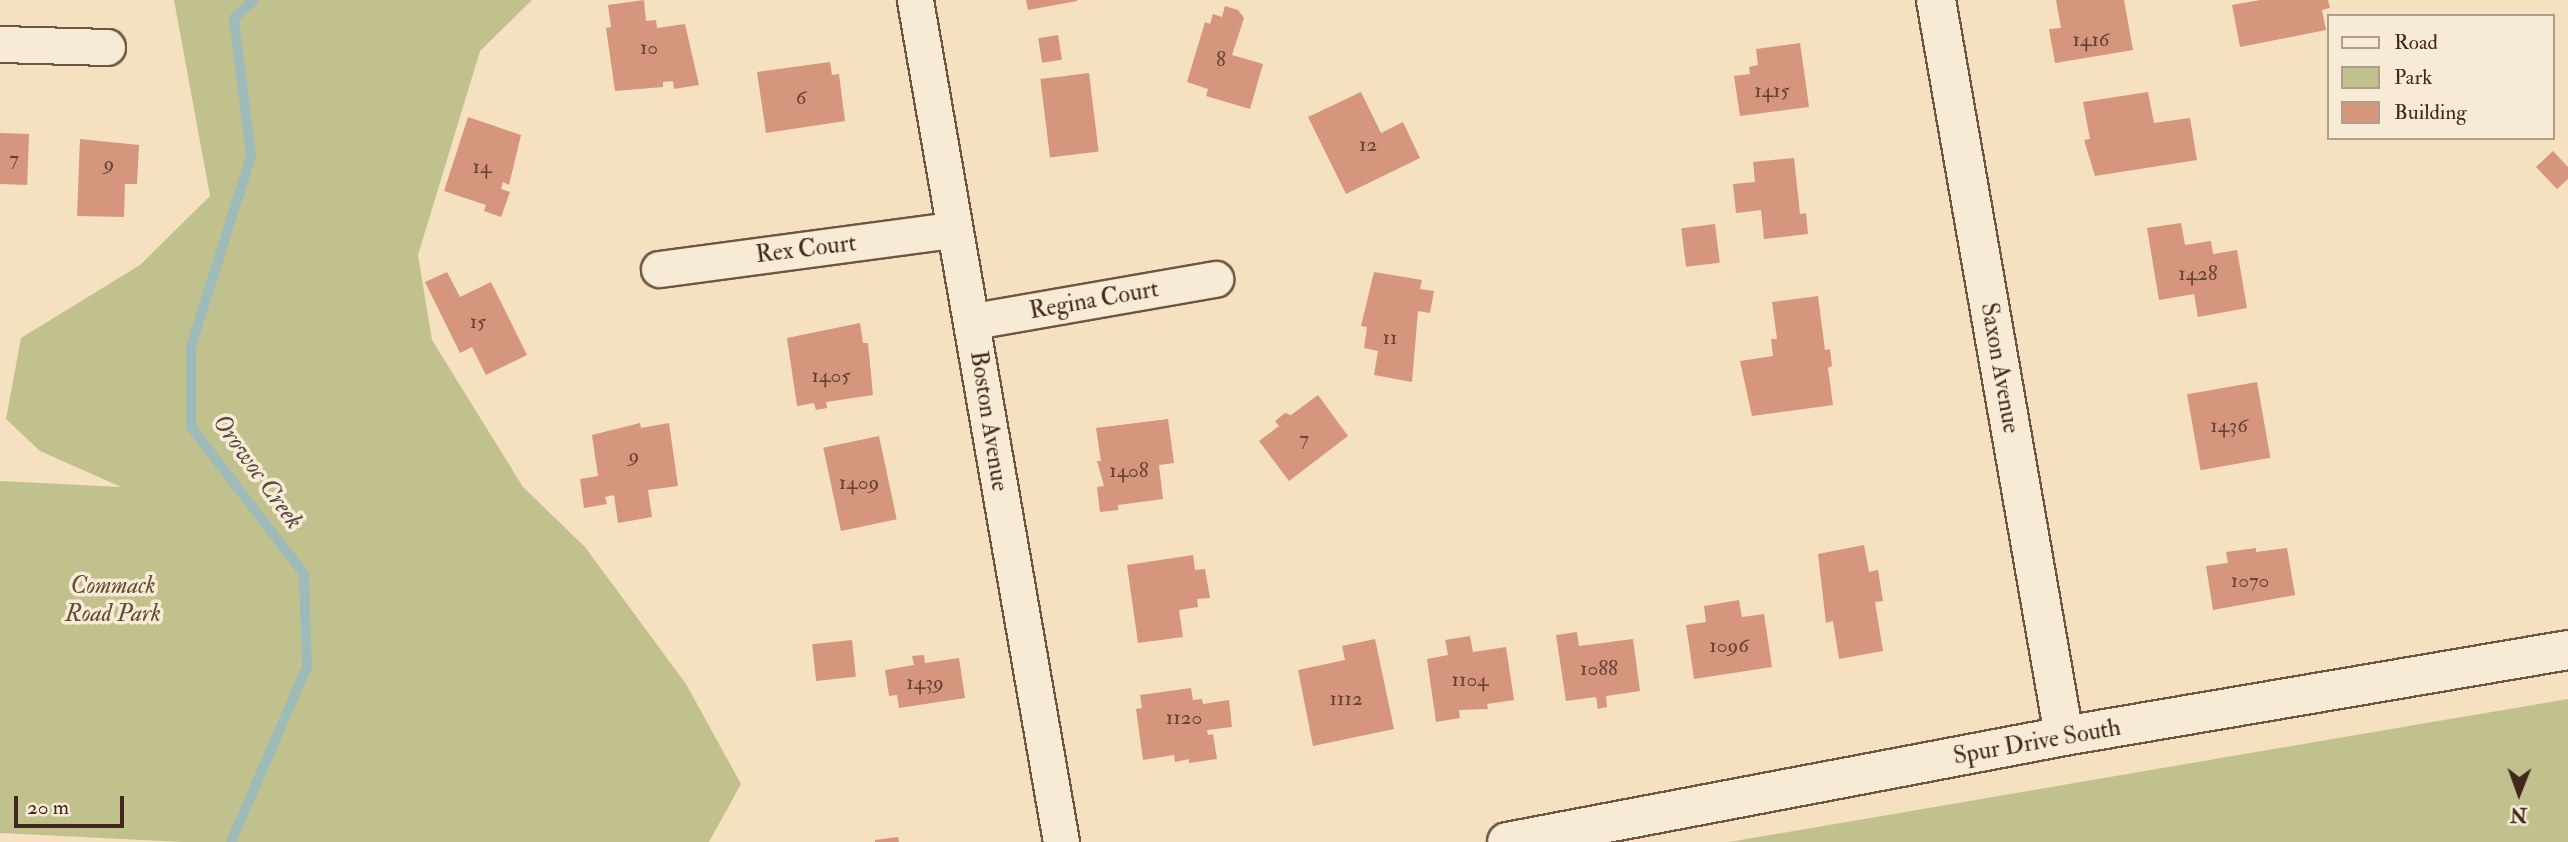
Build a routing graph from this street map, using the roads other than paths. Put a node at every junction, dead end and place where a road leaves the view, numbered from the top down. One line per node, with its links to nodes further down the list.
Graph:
1 (915, 0): 5 (street, Boston Avenue)
2 (1936, 0): 10 (street, Saxon Avenue)
3 (0, 44): 4 (street)
4 (107, 47)
5 (953, 230): 6 (street, Rex Court); 8 (street, Boston Avenue)
6 (659, 269)
7 (1215, 279): 8 (street, Regina Court)
8 (974, 321): 11 (street, Boston Avenue)
9 (2568, 650): 10 (street, Spur Drive South)
10 (2064, 736): 12 (street, Spur Drive South)
11 (1061, 842)
12 (1507, 842)

